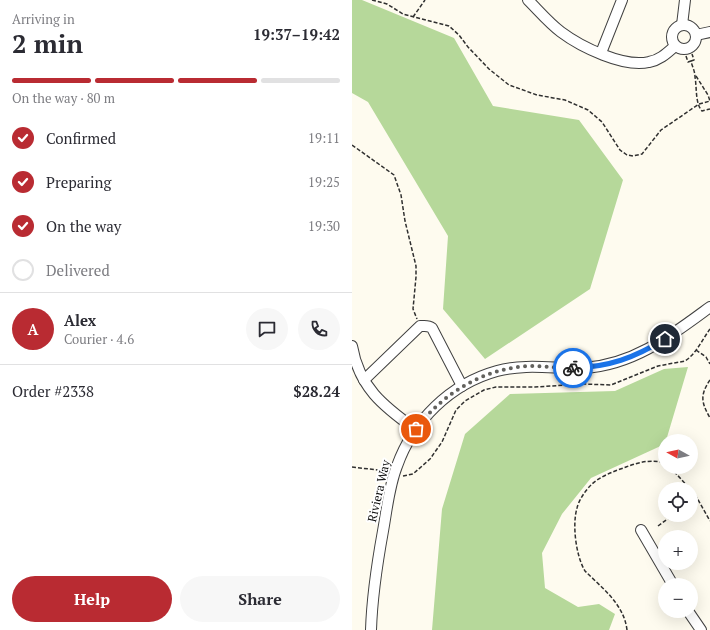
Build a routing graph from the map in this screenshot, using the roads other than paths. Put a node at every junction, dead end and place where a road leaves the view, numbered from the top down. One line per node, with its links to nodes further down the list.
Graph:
1 (528, 0): 8 (street)
2 (622, 0): 8 (street)
3 (685, 0): 4 (street)
4 (682, 25): 6 (street); 7 (street)
5 (710, 32): 6 (street)
6 (696, 35): 7 (street)
7 (675, 46): 8 (street)
8 (601, 53)
9 (710, 306): 12 (street, Riviera Way)
10 (352, 346): 11 (street)
11 (364, 380): 12 (street); 13 (street)
12 (462, 386): 13 (street, Riviera Way)
13 (416, 429): 17 (street, Riviera Way)
14 (641, 530): 15 (street)
15 (669, 578)
16 (693, 618): 18 (street)
17 (371, 630)
18 (701, 630)

